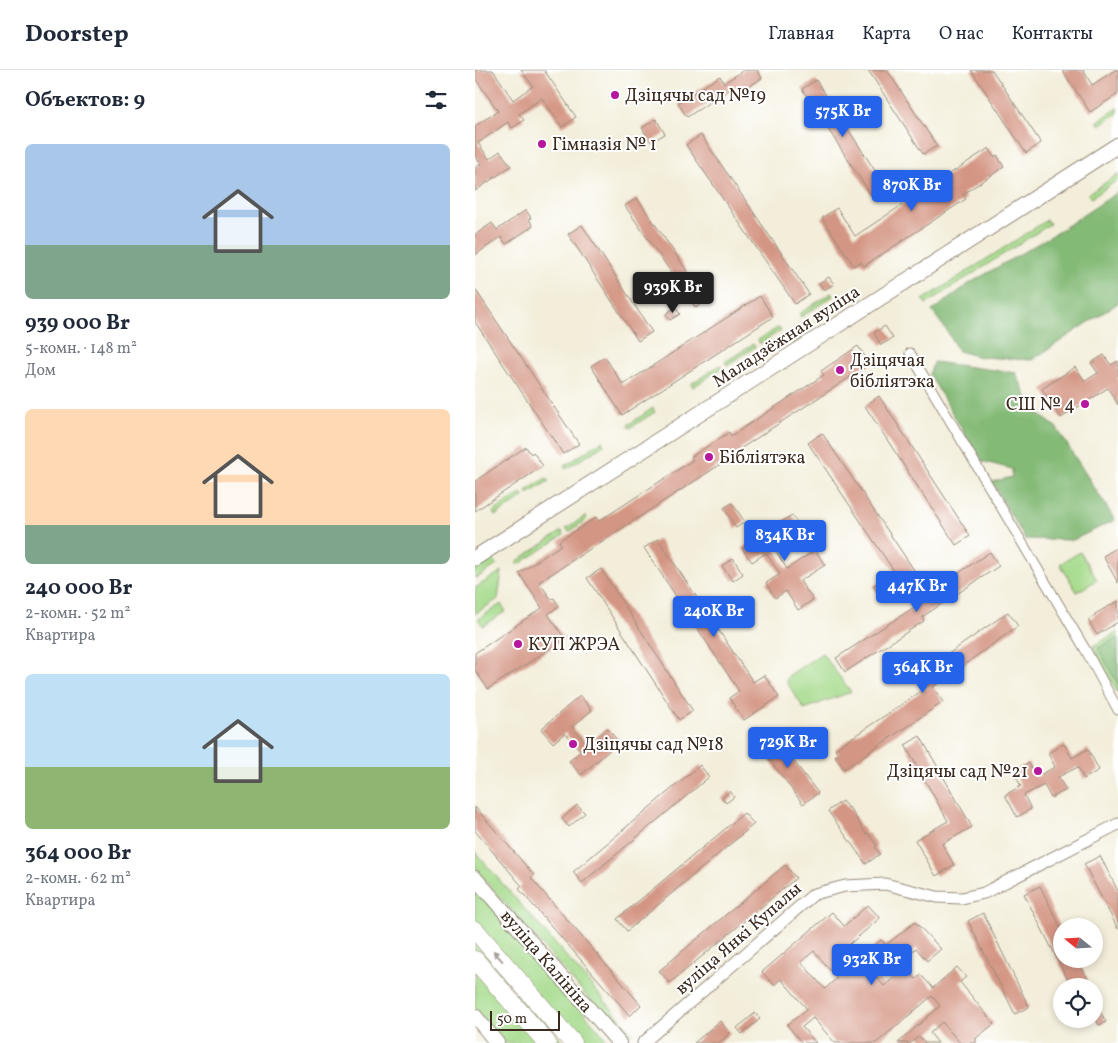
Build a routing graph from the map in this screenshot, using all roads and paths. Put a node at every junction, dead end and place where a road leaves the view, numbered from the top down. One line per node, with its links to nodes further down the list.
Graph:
1 (1118, 146): 3 (main road, Маладзёжная вуліца)
2 (910, 353): 4 (street)
3 (475, 558)
4 (1118, 710)
5 (1118, 824): 16 (street, вуліца Янкі Купалы)
6 (475, 878): 15 (street, вуліца Калініна)
7 (475, 930): 9 (main road, вуліца Калініна, one-way to 7)
8 (475, 960): 10 (main road)
9 (521, 982): 10 (main road); 14 (main road, вуліца Калініна)
10 (506, 996): 13 (main road)
11 (475, 1016): 12 (street)
12 (497, 1043)
13 (547, 1043)
14 (573, 1043)
15 (619, 1043)
16 (643, 1043)

